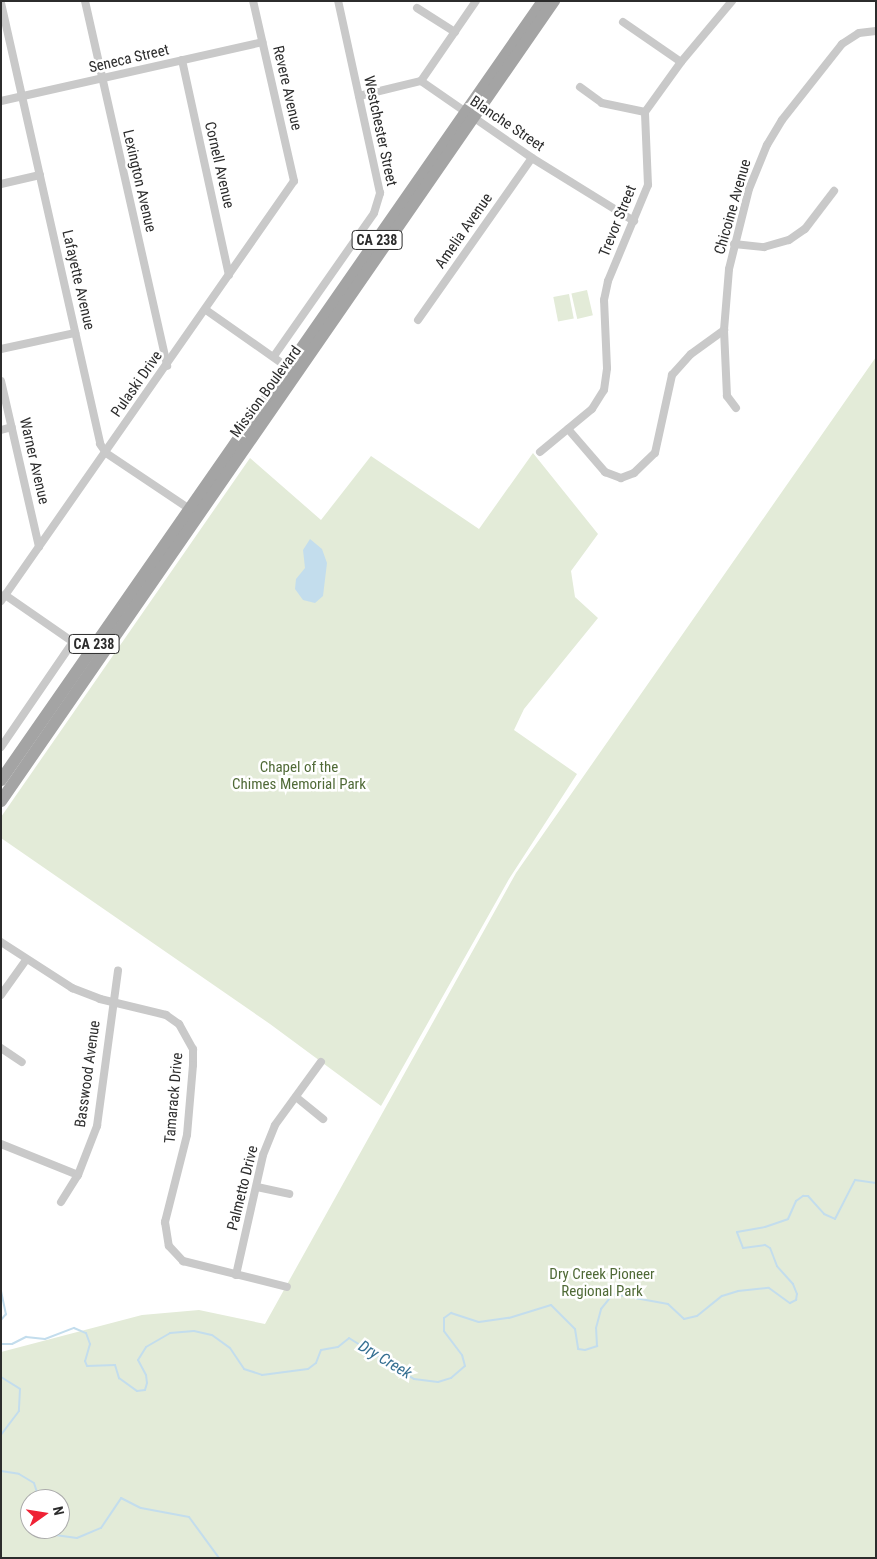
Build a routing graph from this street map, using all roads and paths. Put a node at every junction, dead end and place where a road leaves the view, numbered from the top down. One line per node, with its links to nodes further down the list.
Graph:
1 (85, 1): 17 (street, Lexington Avenue)
2 (253, 1): 14 (street, Revere Avenue)
3 (338, 1): 21 (street, Westchester Street)
4 (476, 1): 13 (street)
5 (542, 1): 24 (main road, Mission Boulevard / CA 238)
6 (554, 1): 24 (main road, Mission Boulevard / CA 238)
7 (732, 1): 16 (street)
8 (1, 3): 10 (street, Lafayette Avenue)
9 (417, 8): 13 (street)
10 (3, 18): 20 (street, Lafayette Avenue)
11 (623, 22): 16 (street)
12 (876, 30): 31 (street, Chicoine Avenue)
13 (455, 32): 18 (street)
14 (262, 42): 15 (street, Seneca Street); 27 (street, Revere Avenue)
15 (182, 60): 17 (street, Seneca Street); 32 (street, Cornell Avenue)
16 (681, 62): 23 (street)
17 (102, 79): 20 (street, Seneca Street); 39 (street, Lexington Avenue)
18 (421, 81): 21 (street); 24 (street, Blanche Street)
19 (580, 87): 23 (street)
20 (22, 96): 22 (street, Seneca Street); 26 (street, Lafayette Avenue)
21 (359, 96): 38 (street, Westchester Street)
22 (1, 101)
23 (645, 112): 30 (street, Trevor Street)
24 (470, 115): 25 (street, Blanche Street); 40 (main road, Mission Boulevard / CA 238); 41 (main road, Mission Boulevard / CA 238)
25 (532, 158): 30 (street, Blanche Street); 34 (street, Amelia Avenue)
26 (40, 175): 28 (street); 36 (street, Lafayette Avenue)
27 (294, 181): 32 (street, Pulaski Drive)
28 (1, 184)
29 (834, 191): 31 (street)
30 (634, 221): 45 (street, Trevor Street)
31 (734, 244): 35 (street, Chicoine Avenue)
32 (229, 275): 33 (street, Pulaski Drive)
33 (206, 310): 38 (street); 39 (street, Pulaski Drive)
34 (418, 320)
35 (724, 330): 43 (street, Chicoine Avenue); 45 (street)
36 (76, 333): 37 (street); 48 (street, Lafayette Avenue)
37 (1, 349)
38 (274, 356): 40 (street)
39 (167, 366): 48 (street, Pulaski Drive)
40 (289, 367): 41 (street); 49 (main road, Mission Boulevard / CA 238)
41 (296, 379): 49 (main road, Mission Boulevard / CA 238)
42 (1, 381): 44 (street, Warner Avenue)
43 (736, 408)
44 (12, 428): 46 (street); 50 (street, Warner Avenue)
45 (568, 429): 47 (street, Trevor Street)
46 (1, 430)
47 (540, 452)
48 (106, 453): 49 (street); 50 (street, Pulaski Drive)
49 (193, 511): 53 (main road, Mission Boulevard / CA 238); 54 (main road, Mission Boulevard / CA 238)
50 (40, 547): 51 (street, Pulaski Drive)
51 (3, 598): 52 (street)
52 (1, 747)
53 (1, 780)
54 (1, 801)
55 (1, 942): 56 (street, Tamarack Drive)
56 (26, 960): 58 (street); 59 (street, Tamarack Drive)
57 (118, 970): 59 (street, Basswood Avenue)
58 (1, 995)
59 (112, 1002): 66 (street, Basswood Avenue); 70 (street, Tamarack Drive)
60 (1, 1048): 61 (street)
61 (22, 1062)
62 (321, 1062): 63 (street, Palmetto Drive)
63 (296, 1097): 64 (street); 67 (street, Palmetto Drive)
64 (323, 1119)
65 (1, 1144): 66 (street)
66 (78, 1174): 69 (street, Basswood Avenue)
67 (257, 1187): 68 (street); 70 (street, Palmetto Drive)
68 (289, 1194)
69 (61, 1202)
70 (236, 1275): 71 (street, Tamarack Drive)
71 (287, 1287)

